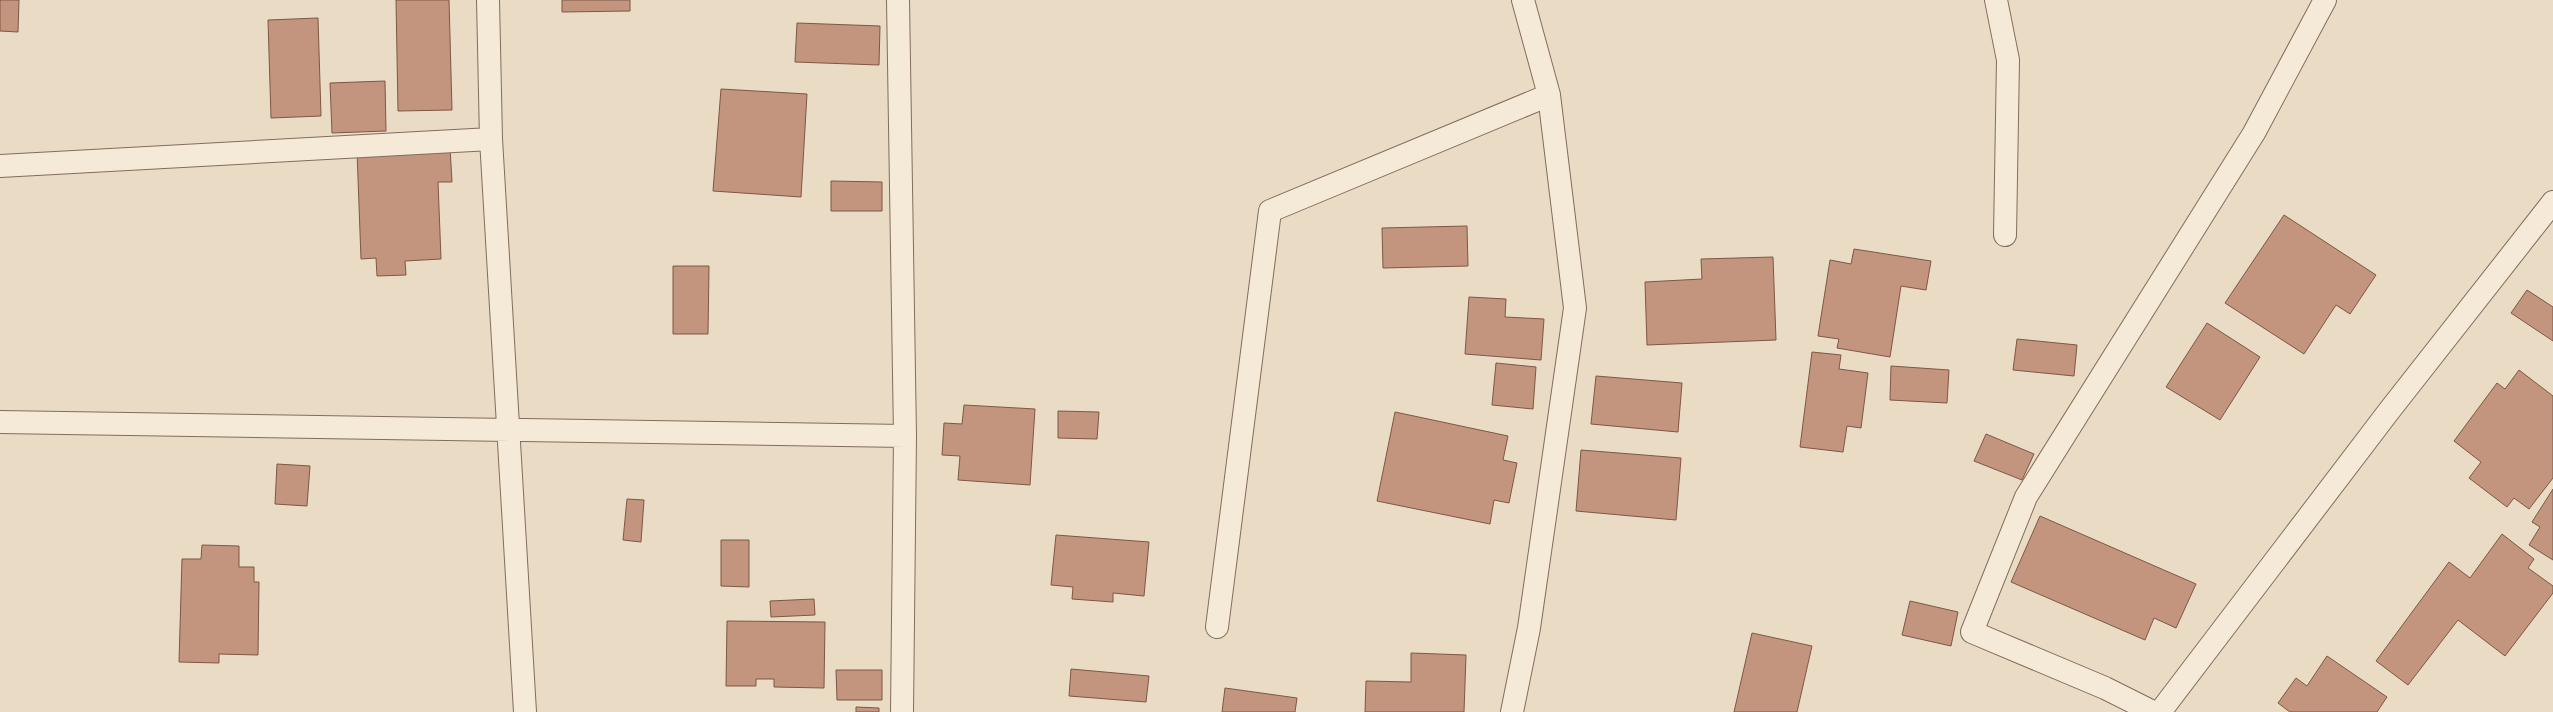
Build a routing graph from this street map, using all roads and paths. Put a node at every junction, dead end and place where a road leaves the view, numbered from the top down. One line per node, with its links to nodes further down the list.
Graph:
1 (488, 0): 7 (street)
2 (898, 0): 13 (street)
3 (1523, 0): 6 (street)
4 (1996, 0): 10 (street)
5 (2325, 0): 18 (street)
6 (1549, 95): 14 (street); 17 (street)
7 (491, 139): 8 (street); 12 (street)
8 (0, 166)
9 (2553, 202): 19 (street)
10 (2005, 235)
11 (0, 422): 12 (street)
12 (507, 428): 13 (street); 15 (street)
13 (905, 436): 16 (street)
14 (1217, 627)
15 (526, 712)
16 (902, 712)
17 (1512, 712)
18 (2153, 712)
19 (2160, 712)

